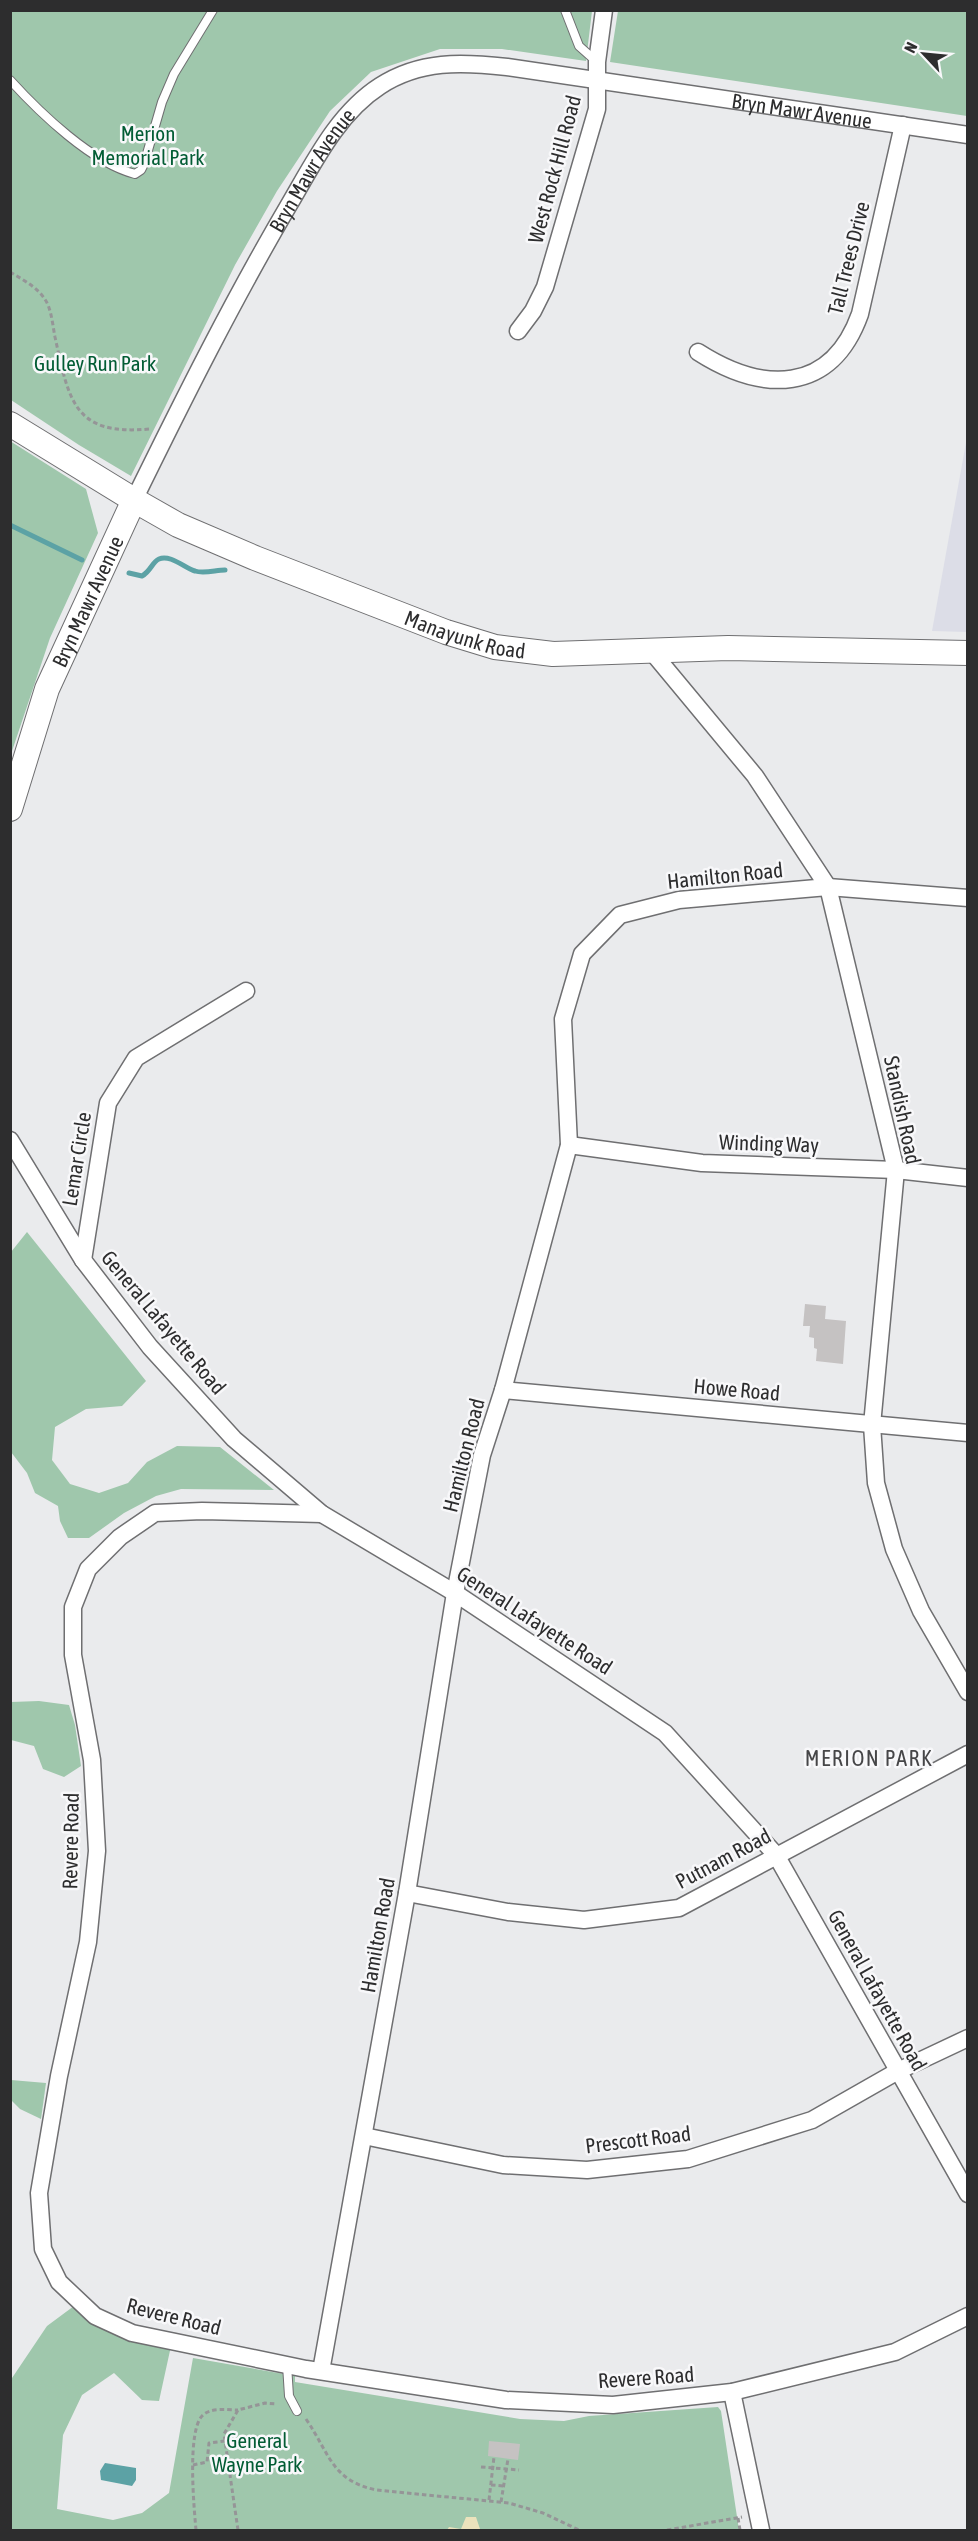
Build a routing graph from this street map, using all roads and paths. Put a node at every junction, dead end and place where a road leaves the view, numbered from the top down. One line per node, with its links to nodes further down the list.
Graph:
1 (213, 10): 5 (lane)
2 (565, 10): 4 (lane)
3 (604, 10): 4 (street, West Rock Hill Road)
4 (597, 62): 6 (street, West Rock Hill Road)
5 (10, 80)
6 (597, 81): 7 (street, Bryn Mawr Avenue); 10 (street, West Rock Hill Road); 13 (street, Bryn Mawr Avenue)
7 (903, 125): 8 (street, Bryn Mawr Avenue); 11 (street, Tall Trees Drive)
8 (968, 135)
9 (10, 272): 13 (path)
10 (518, 331)
11 (699, 352)
12 (10, 424): 14 (street, Manayunk Road)
13 (170, 428): 14 (street, Bryn Mawr Avenue)
14 (134, 500): 15 (street, Manayunk Road); 17 (street, Bryn Mawr Avenue)
15 (652, 652): 16 (street, Manayunk Road); 18 (street, Standish Road)
16 (968, 653)
17 (10, 809)
18 (828, 887): 19 (street, Hamilton Road); 22 (street, Hamilton Road); 23 (street, Standish Road)
19 (968, 898)
20 (246, 991): 25 (street, Lemar Circle)
21 (10, 1140): 25 (street, General Lafayette Road)
22 (569, 1145): 23 (street, Winding Way); 26 (street, Hamilton Road)
23 (896, 1170): 24 (street, Winding Way); 27 (street, Standish Road)
24 (968, 1178)
25 (83, 1260): 29 (street, General Lafayette Road)
26 (503, 1390): 27 (street, Howe Road); 30 (street, Hamilton Road)
27 (872, 1425): 28 (street, Howe Road); 31 (street, Standish Road)
28 (968, 1433)
29 (322, 1514): 30 (street, General Lafayette Road); 40 (street, Revere Road)
30 (454, 1593): 33 (street, General Lafayette Road); 34 (street, Hamilton Road)
31 (968, 1692)
32 (968, 1754): 33 (street, Putnam Road)
33 (776, 1855): 34 (street, Putnam Road); 36 (street, General Lafayette Road)
34 (407, 1893): 37 (street, Hamilton Road)
35 (968, 2038): 36 (street, Prescott Road)
36 (898, 2071): 37 (street, Prescott Road); 38 (street, General Lafayette Road)
37 (364, 2136): 41 (street, Hamilton Road)
38 (968, 2194)
39 (968, 2316): 42 (street, Revere Road)
40 (286, 2365): 41 (street, Revere Road); 44 (lane)
41 (321, 2371): 42 (street, Revere Road)
42 (732, 2392): 62 (street)
43 (238, 2410): 44 (path); 45 (path); 48 (path)
44 (297, 2410): 55 (path)
45 (225, 2441): 48 (path); 58 (path)
46 (494, 2457): 50 (path)
47 (507, 2459): 51 (path)
48 (193, 2465): 57 (path)
49 (481, 2467): 50 (path)
50 (493, 2468): 51 (path); 53 (path)
51 (506, 2469): 52 (path); 54 (path)
52 (519, 2470)
53 (491, 2484): 54 (path); 55 (path)
54 (504, 2486): 56 (path)
55 (489, 2500): 56 (path)
56 (501, 2502): 59 (path)
57 (196, 2530)
58 (238, 2530)
59 (579, 2530)
60 (667, 2530): 61 (path)
61 (740, 2530)
62 (761, 2530)

